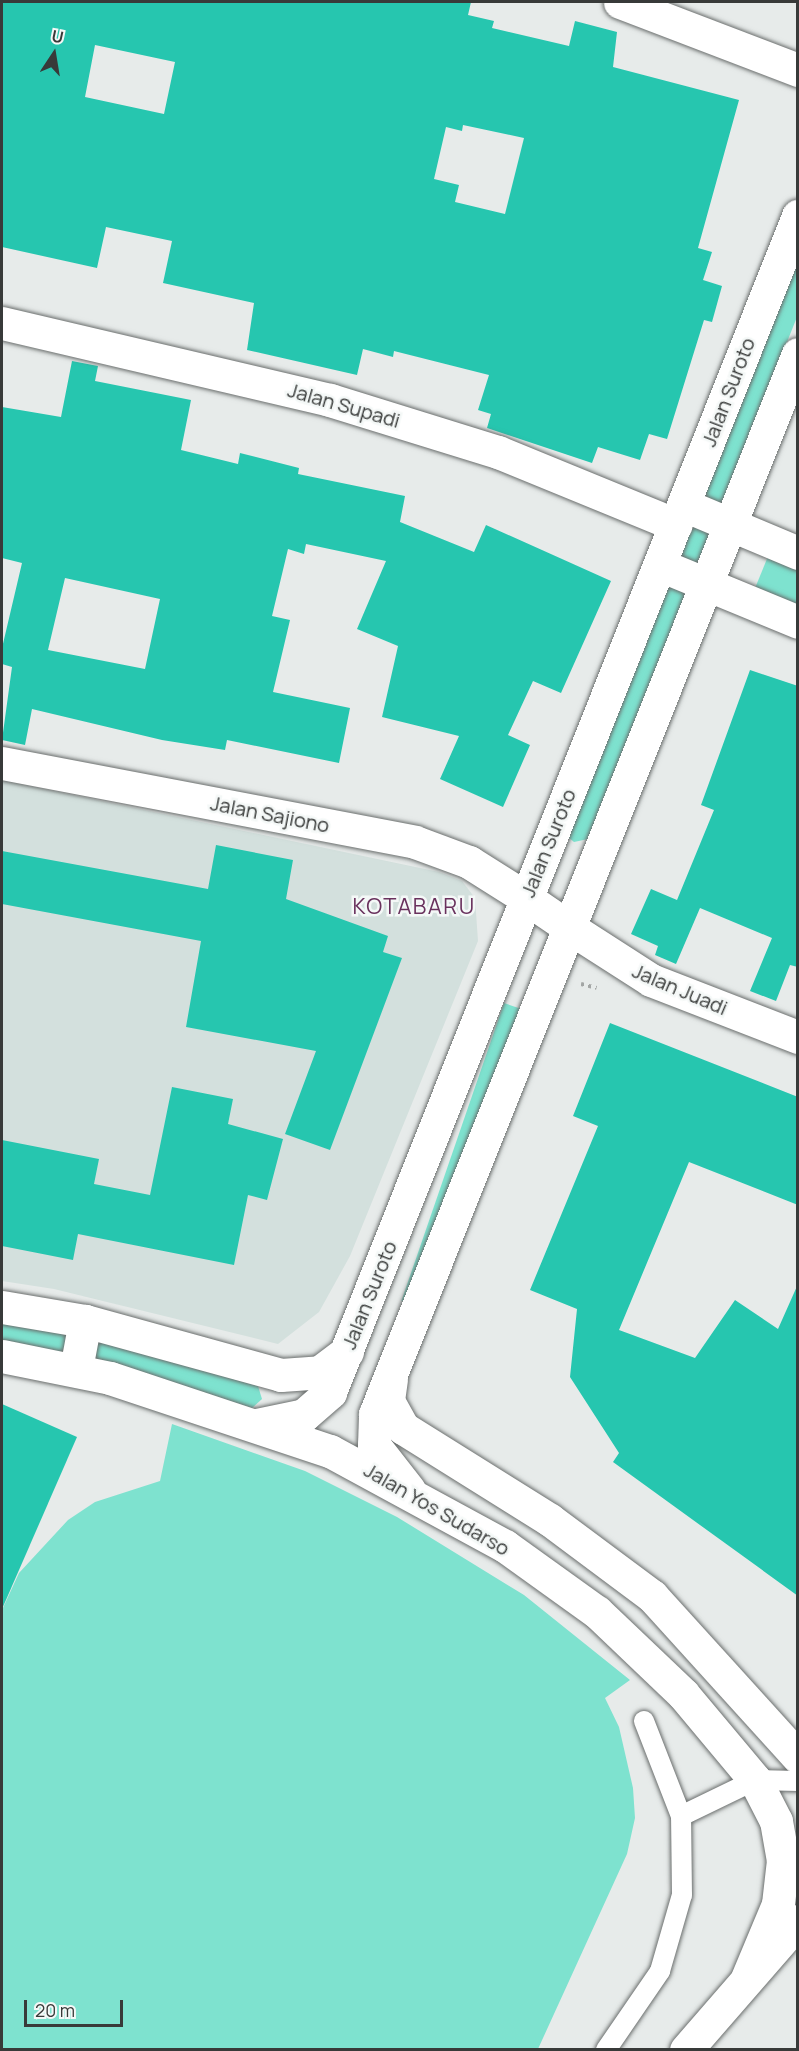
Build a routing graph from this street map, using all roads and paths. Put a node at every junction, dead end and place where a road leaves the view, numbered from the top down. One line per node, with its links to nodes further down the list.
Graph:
1 (620, 2): 2 (main road)
2 (798, 70)
3 (798, 216): 6 (main road, Jalan Suroto)
4 (2, 323): 6 (main road, Jalan Supadi)
5 (798, 354): 7 (main road)
6 (680, 515): 7 (main road, Jalan Supadi); 9 (main road, Jalan Suroto)
7 (729, 524): 8 (main road, Jalan Supadi); 10 (main road)
8 (798, 553)
9 (660, 565): 10 (main road); 13 (main road, Jalan Suroto)
10 (705, 584): 11 (main road); 14 (main road)
11 (798, 622)
12 (2, 763): 13 (main road, Jalan Sajiono)
13 (526, 898): 14 (main road, Jalan Sajiono); 20 (main road, Jalan Suroto)
14 (570, 928): 17 (main road, Jalan Juadi); 23 (main road)
15 (571, 986): 16 (path)
16 (609, 992)
17 (798, 1037)
18 (2, 1307): 19 (main road)
19 (85, 1321): 20 (main road); 22 (main road)
20 (347, 1352): 24 (main road, Jalan Suroto)
21 (2, 1356): 22 (main road, Jalan Yos Sudarso)
22 (76, 1369): 24 (main road, Jalan Yos Sudarso)
23 (393, 1369): 25 (main road); 27 (main road)
24 (257, 1425): 25 (main road, Jalan Yos Sudarso)
25 (409, 1490): 28 (main road, Jalan Yos Sudarso)
26 (644, 1721): 30 (lane)
27 (798, 1758)
28 (755, 1780): 29 (lane); 30 (lane); 32 (main road, Jalan Yos Sudarso)
29 (798, 1780)
30 (681, 1816): 33 (lane)
31 (798, 1921): 32 (main road)
32 (747, 1978): 34 (main road)
33 (606, 2049)
34 (686, 2049)

